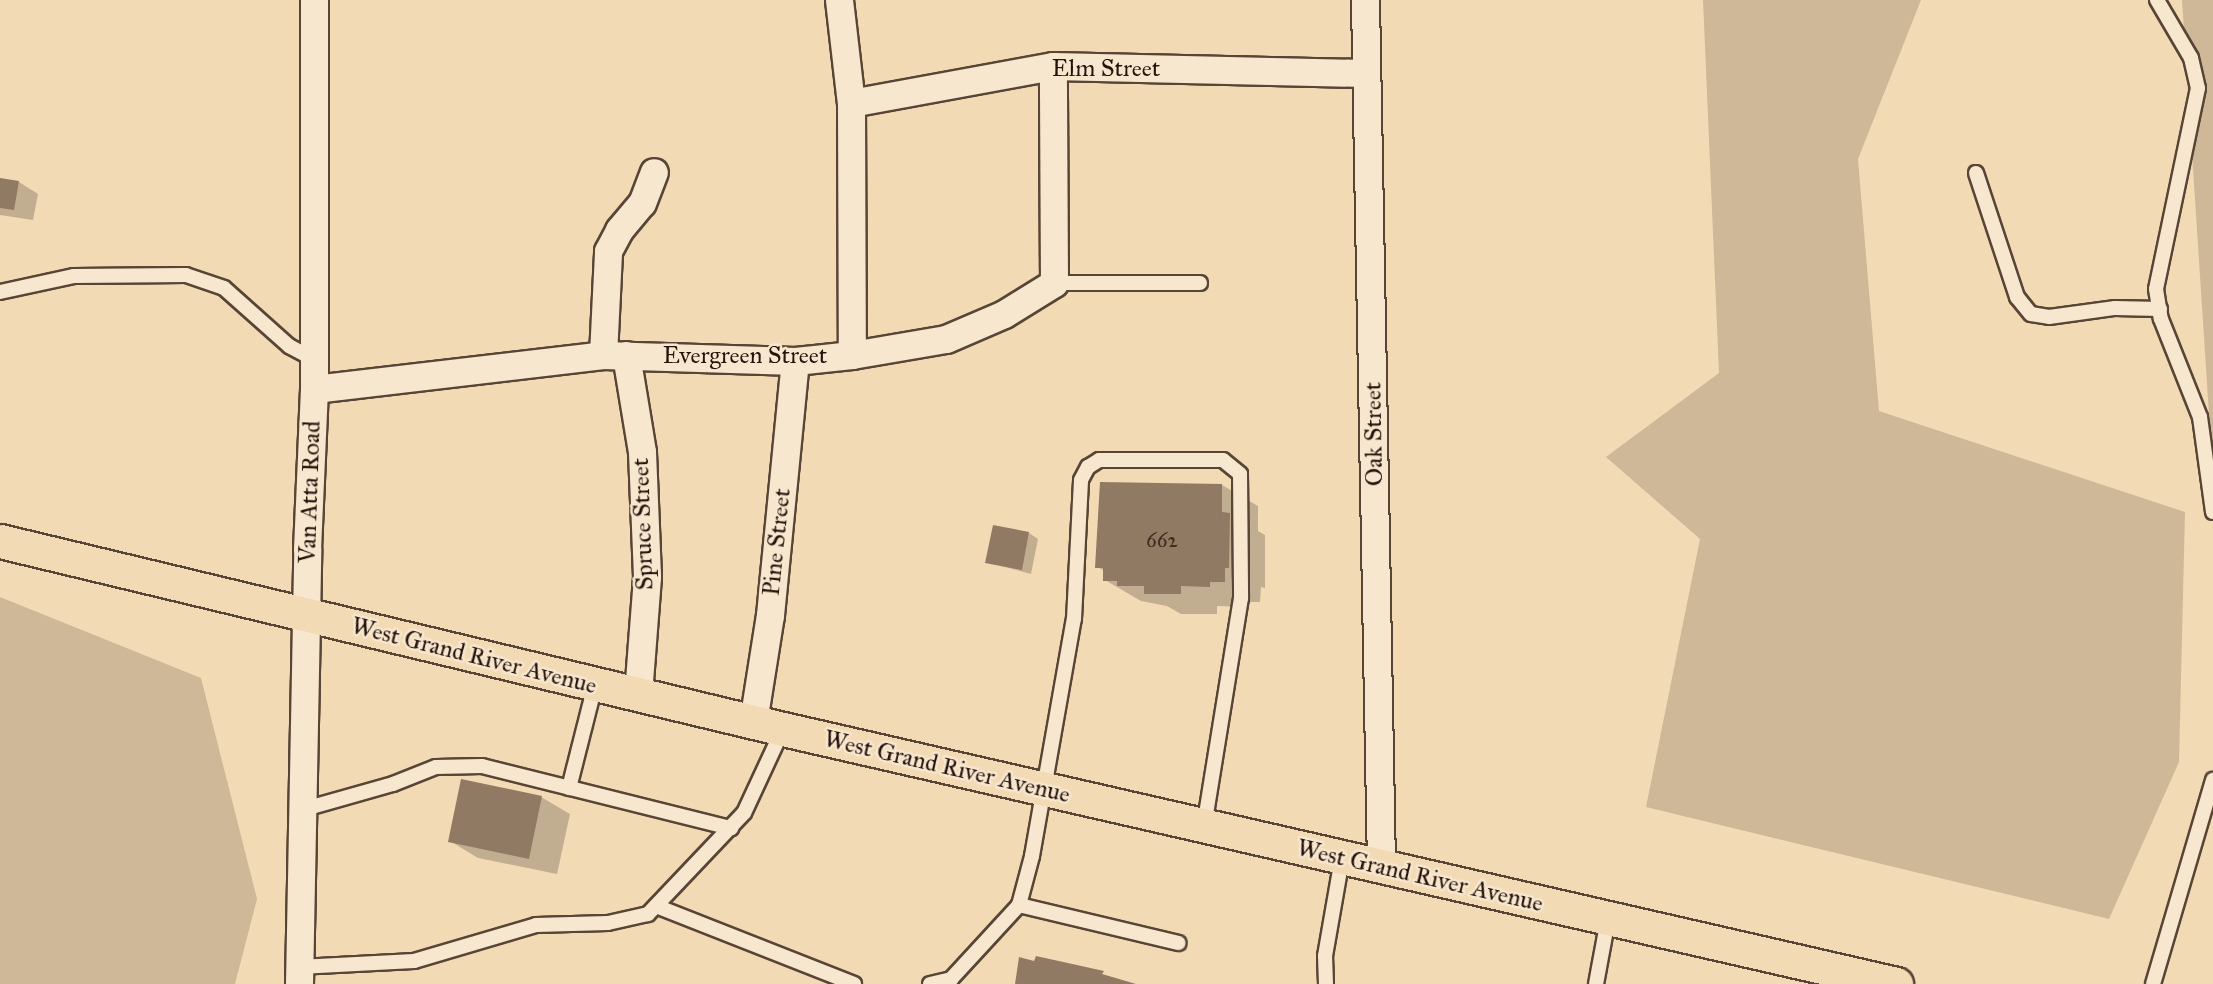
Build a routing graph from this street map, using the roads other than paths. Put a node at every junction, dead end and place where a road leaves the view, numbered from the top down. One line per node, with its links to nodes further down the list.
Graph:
1 (314, 0): 16 (street, Van Atta Road)
2 (839, 0): 7 (street)
3 (1365, 0): 6 (street, Oak Street)
4 (2157, 0): 13 (lane)
5 (1053, 66): 6 (street, Elm Street); 7 (street, Elm Street); 10 (street)
6 (1365, 73): 32 (street, Oak Street)
7 (850, 103): 15 (street)
8 (654, 172): 14 (street, Spruce Street)
9 (1976, 173): 13 (lane)
10 (1054, 283): 11 (lane); 15 (street, Evergreen Street)
11 (1200, 283)
12 (0, 292): 16 (lane)
13 (2160, 309): 19 (lane)
14 (614, 355): 17 (street, Evergreen Street); 18 (street, Evergreen Street); 23 (street, Spruce Street)
15 (852, 355): 17 (street, Evergreen Street)
16 (315, 360): 18 (street, Van Atta Road)
17 (795, 361): 24 (street, Pine Street)
18 (314, 389): 21 (street, Van Atta Road)
19 (2213, 512)
20 (0, 541): 21 (main road, West Grand River Avenue)
21 (306, 616): 22 (main road, West Grand River Avenue); 28 (street, Van Atta Road)
22 (596, 685): 23 (main road, West Grand River Avenue); 26 (lane)
23 (638, 695): 24 (main road, West Grand River Avenue)
24 (768, 725): 27 (main road, West Grand River Avenue); 30 (lane)
25 (2213, 780): 43 (lane)
26 (569, 788): 28 (lane); 30 (lane)
27 (1043, 789): 29 (main road, West Grand River Avenue); 29 (lane); 33 (lane)
28 (301, 810): 37 (street, Van Atta Road)
29 (1204, 827): 31 (main road, West Grand River Avenue)
30 (731, 828): 34 (lane)
31 (1342, 859): 32 (main road, West Grand River Avenue); 40 (lane)
32 (1381, 868): 35 (main road, West Grand River Avenue)
33 (1019, 905): 36 (lane); 39 (lane)
34 (656, 906): 37 (lane); 38 (lane)
35 (1608, 919): 41 (lane); 42 (main road, West Grand River Avenue)
36 (1179, 943)
37 (299, 975)
38 (854, 984)
39 (930, 984)
40 (1326, 984)
41 (1596, 984)
42 (1896, 984)
43 (2153, 984)

